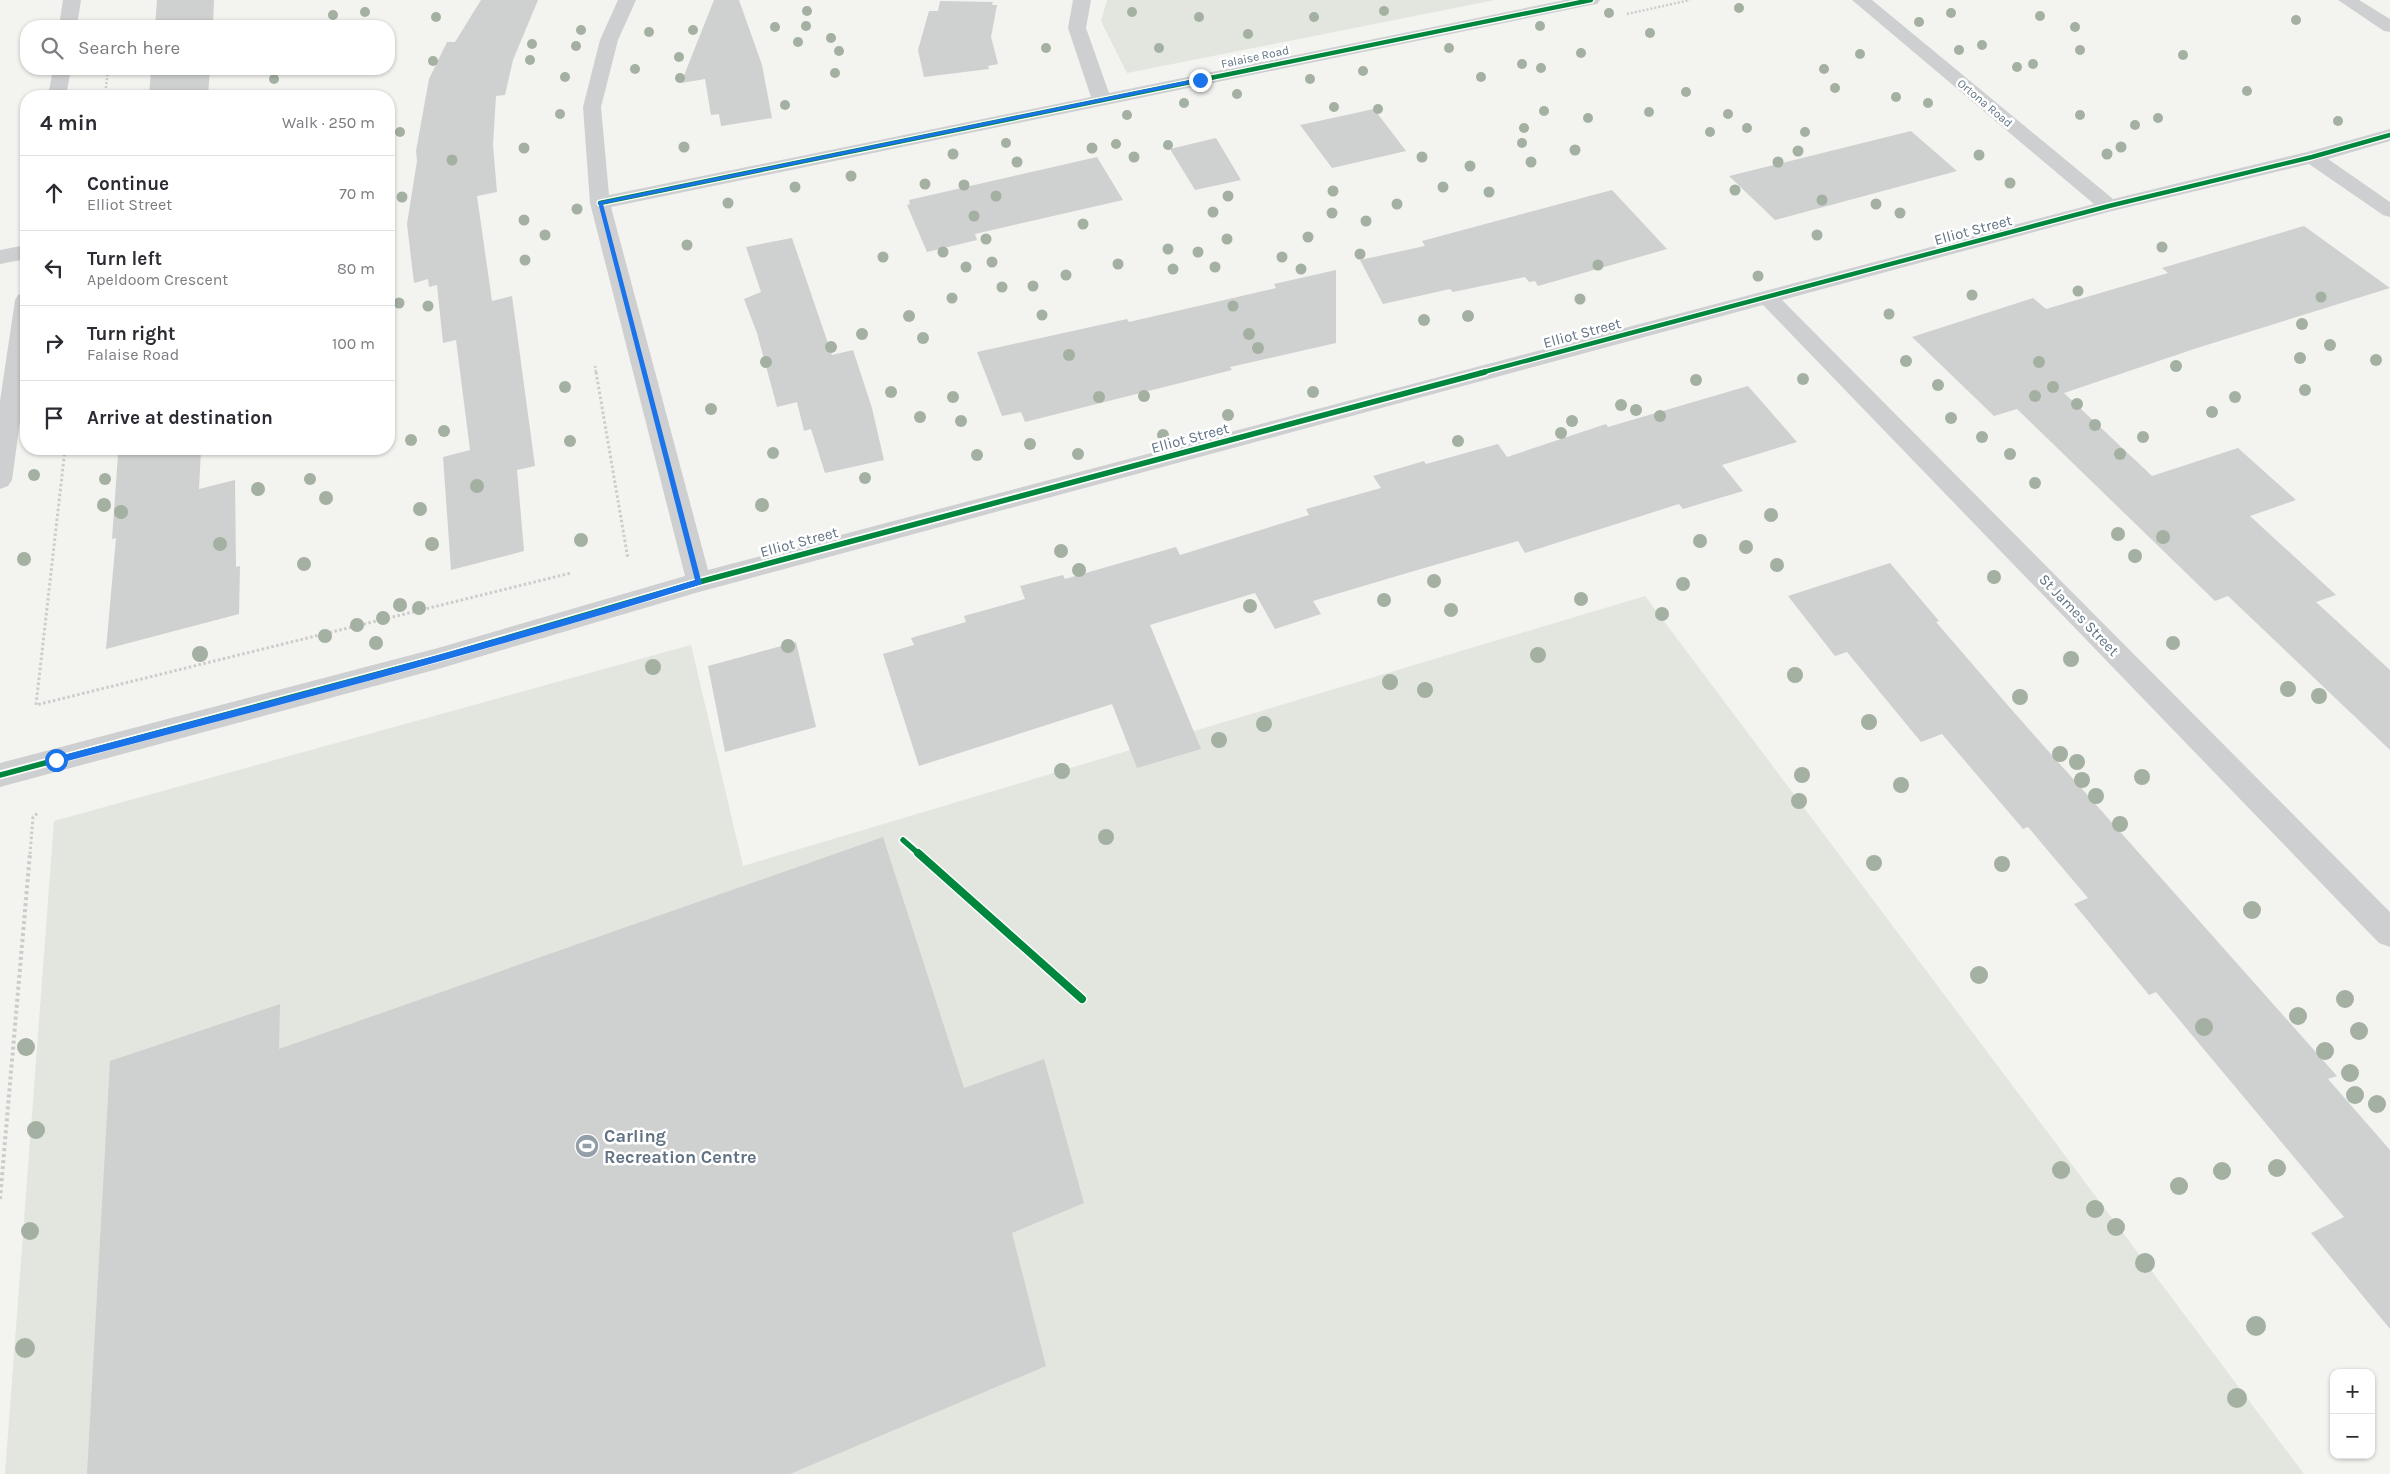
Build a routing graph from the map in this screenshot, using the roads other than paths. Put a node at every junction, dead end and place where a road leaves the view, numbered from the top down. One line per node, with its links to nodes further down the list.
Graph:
1 (72, 0): 7 (street)
2 (627, 0): 14 (street)
3 (1082, 0): 11 (street)
4 (1590, 0): 11 (street, Falaise Road)
5 (1861, 0): 15 (street, Ortona Road)
6 (2347, 0): 8 (street)
7 (69, 20)
8 (2390, 28)
9 (61, 75): 10 (street)
10 (59, 90)
11 (1102, 100): 14 (street, Falaise Road)
12 (2390, 134): 13 (street, Elliot Street)
13 (2312, 157): 15 (street, Elliot Street); 16 (street)
14 (600, 203): 22 (street)
15 (2110, 206): 19 (street, Elliot Street)
16 (2390, 211)
17 (20, 253): 18 (street)
18 (0, 257)
19 (1767, 297): 22 (street, Elliot Street); 24 (street, St James Street)
20 (20, 342): 21 (street)
21 (0, 480)
22 (699, 582): 23 (street, Elliot Street)
23 (0, 775)
24 (2390, 933)

